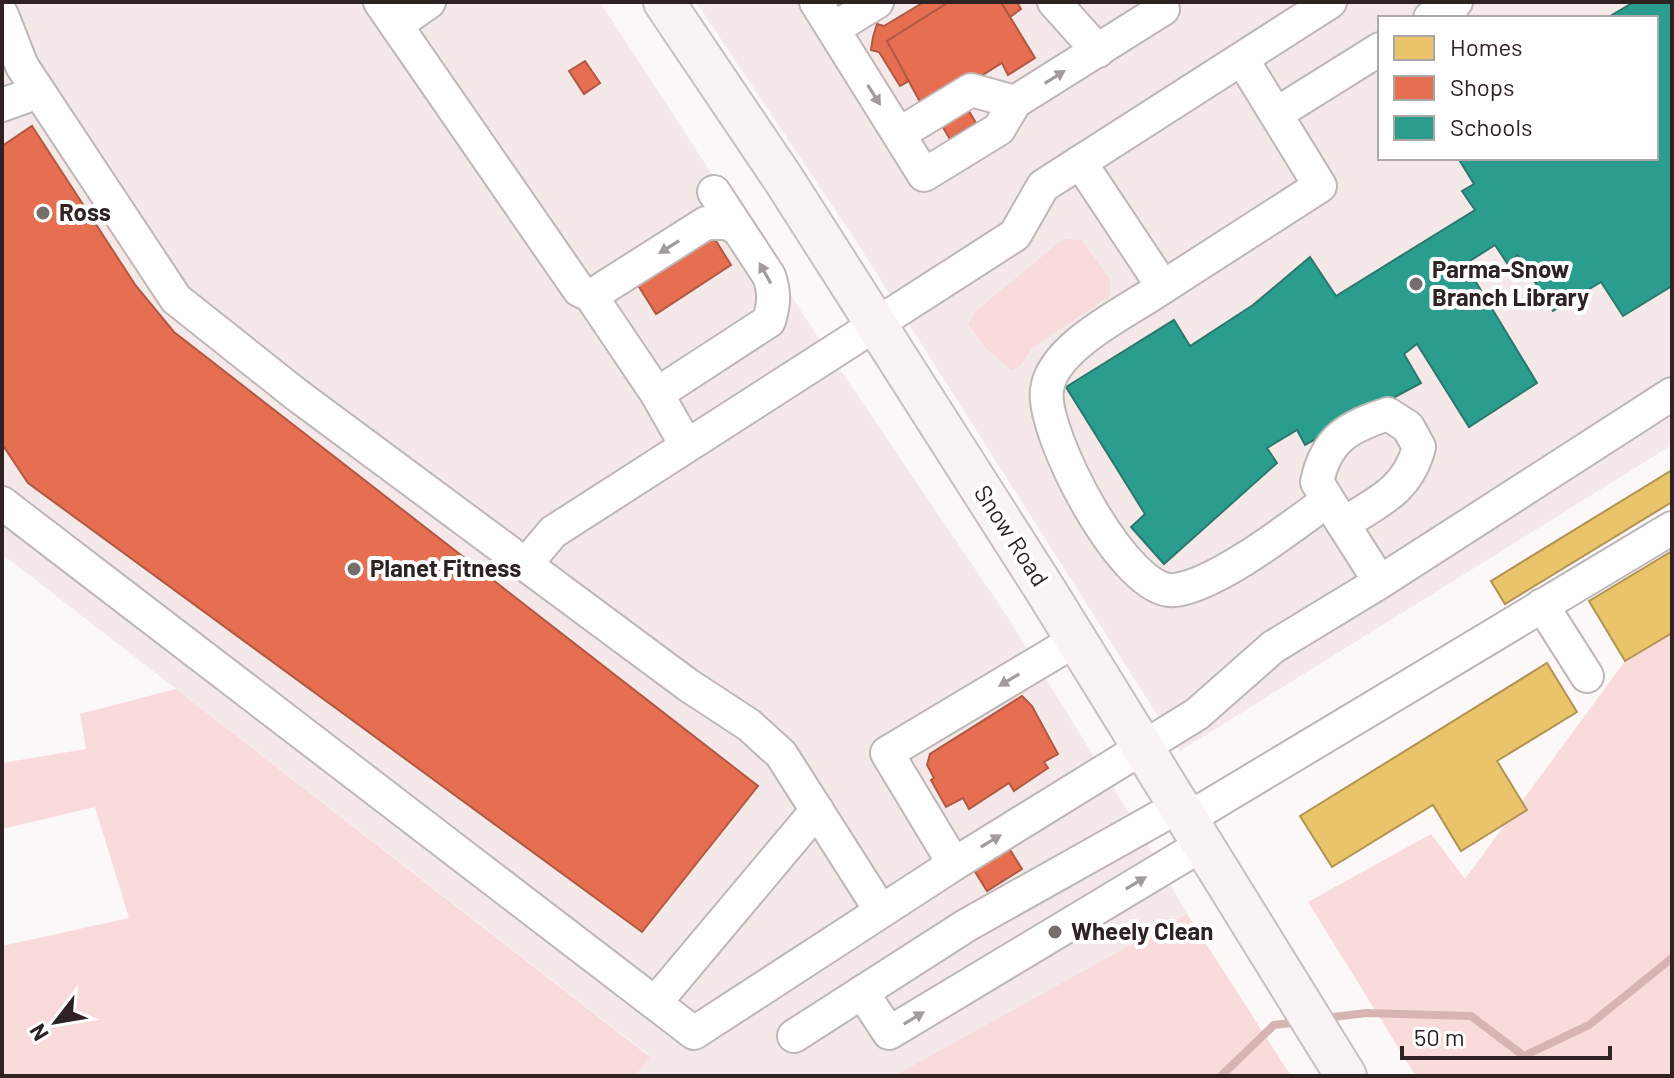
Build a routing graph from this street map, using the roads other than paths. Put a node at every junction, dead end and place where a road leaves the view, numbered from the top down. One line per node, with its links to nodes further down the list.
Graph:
1 (664, 2): 26 (main road, Snow Road)
2 (816, 2): 12 (lane)
3 (877, 2): 12 (lane)
4 (1054, 2): 14 (lane)
5 (1330, 2): 15 (lane)
6 (1456, 2): 11 (lane)
7 (427, 3): 9 (lane)
8 (1164, 4): 14 (lane)
9 (388, 14): 25 (lane)
10 (2, 15): 16 (lane)
11 (1433, 16)
12 (833, 29): 20 (lane, one-way to 20)
13 (1378, 50): 19 (lane)
14 (1098, 51): 17 (lane, one-way to 14)
15 (1242, 59): 19 (lane); 21 (lane)
16 (38, 92): 18 (lane); 32 (lane)
17 (1004, 99): 20 (lane); 20 (lane)
18 (2, 105)
19 (1276, 114): 24 (lane)
20 (907, 148)
21 (1080, 162): 24 (lane); 26 (lane)
22 (714, 192): 23 (lane)
23 (738, 229): 25 (lane, one-way to 25); 27 (lane, one-way to 23)
24 (1163, 287): 33 (lane)
25 (591, 296): 27 (lane)
26 (874, 322): 29 (lane); 35 (main road, Snow Road)
27 (657, 394): 29 (lane)
28 (1672, 394): 33 (lane)
29 (686, 445): 32 (lane)
30 (2, 503): 43 (lane)
31 (1672, 528): 34 (lane)
32 (526, 564): 38 (lane)
33 (1380, 582): 37 (lane)
34 (1542, 605): 36 (lane); 39 (lane)
35 (1076, 640): 37 (main road, Snow Road); 40 (lane, one-way to 40)
36 (1587, 676)
37 (1145, 748): 39 (main road, Snow Road); 40 (lane, one-way to 37)
38 (817, 810): 41 (lane); 43 (lane)
39 (1191, 822): 42 (lane); 42 (lane, one-way to 39); 45 (main road, Snow Road)
40 (954, 864): 41 (lane)
41 (881, 911): 43 (lane)
42 (862, 992): 44 (lane)
43 (655, 1003)
44 (794, 1036)
45 (1346, 1076)

